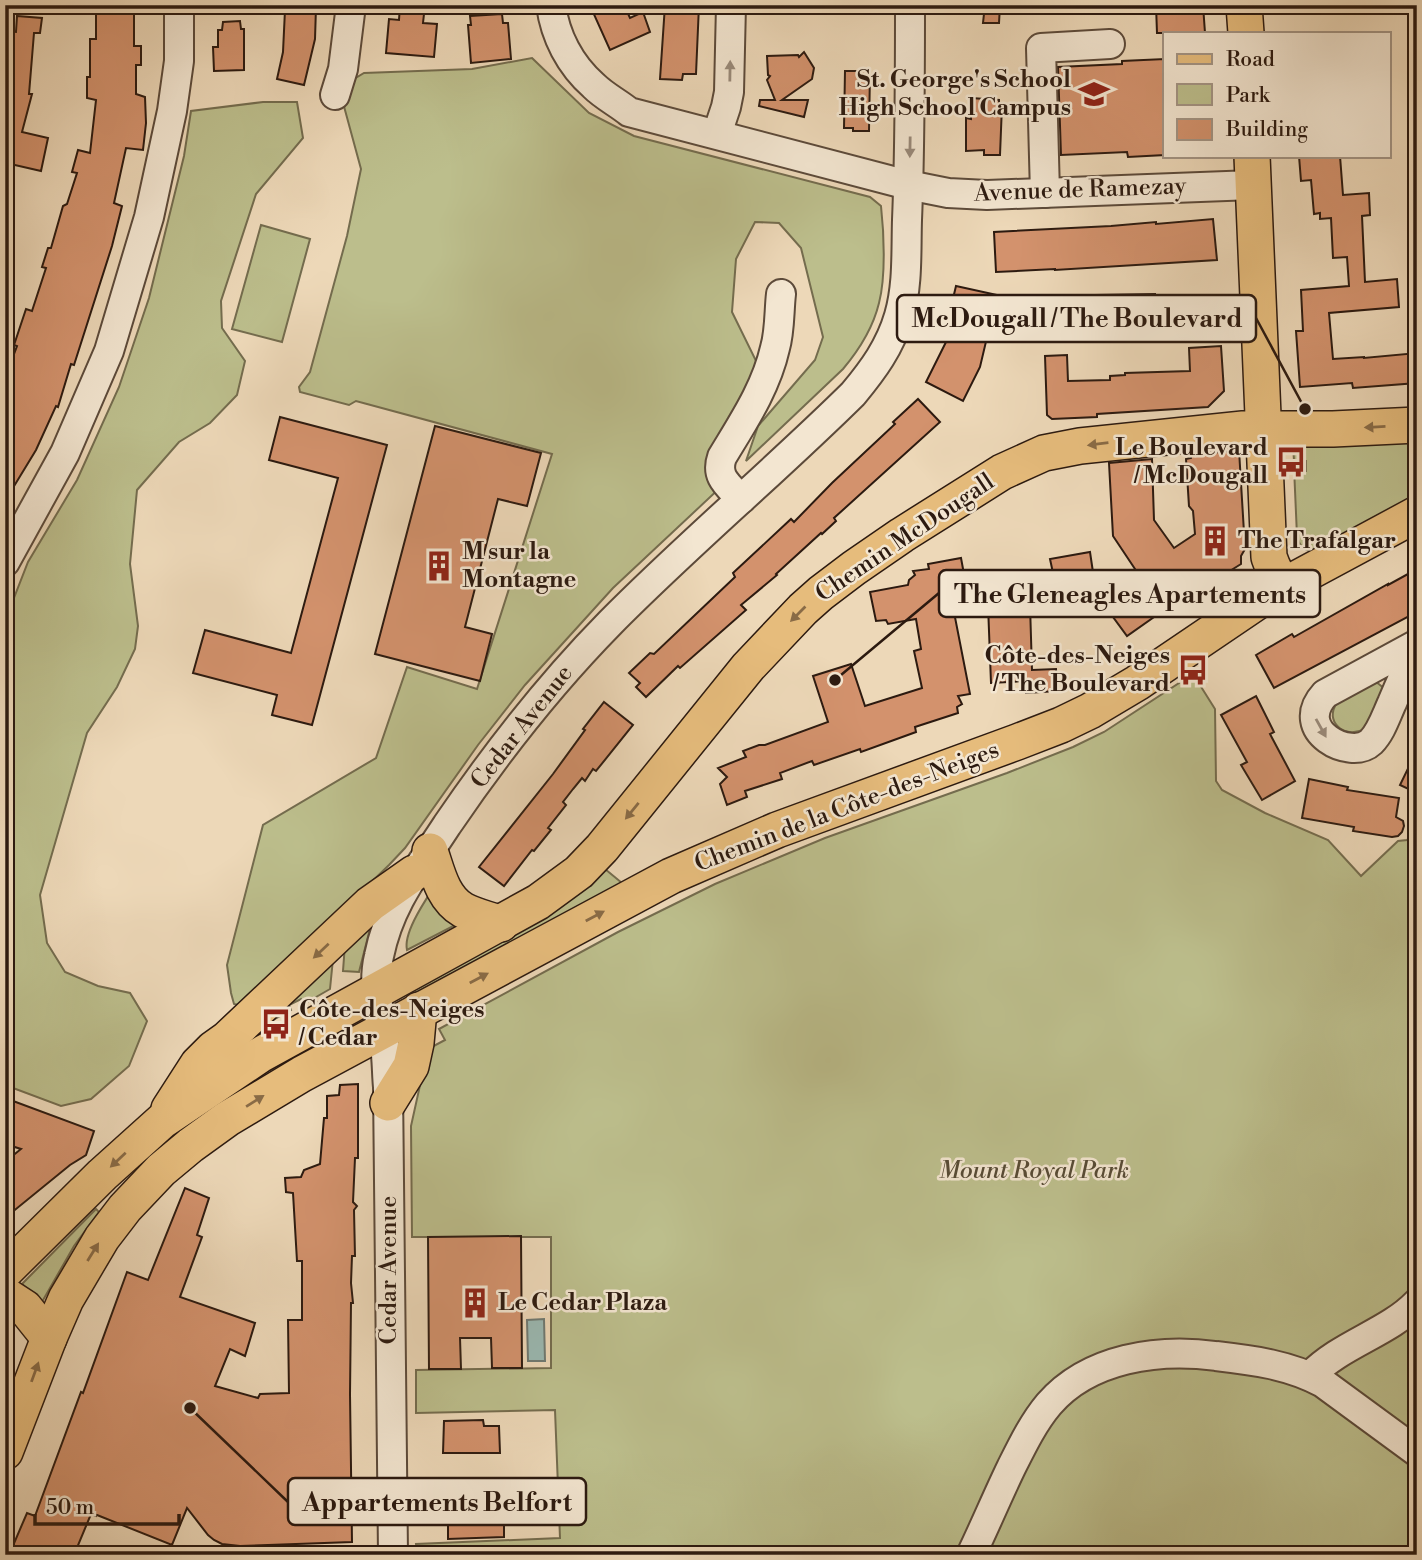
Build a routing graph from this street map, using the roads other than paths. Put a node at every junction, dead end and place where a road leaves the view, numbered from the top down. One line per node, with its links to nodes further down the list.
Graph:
1 (179, 5): 19 (street)
2 (351, 5): 9 (street)
3 (551, 5): 10 (street)
4 (731, 5): 10 (street, one-way to 4)
5 (910, 5): 12 (street, Cedar Avenue, one-way to 12)
6 (1244, 5): 7 (main road)
7 (1246, 32)
8 (1110, 44): 13 (street)
9 (335, 95)
10 (717, 134): 12 (street, Avenue de Ramezay)
11 (1252, 170): 13 (street, Avenue de Ramezay); 16 (main road)
12 (908, 185): 13 (street, Avenue de Ramezay); 17 (street, Cedar Avenue)
13 (1045, 193)
14 (780, 293): 17 (street)
15 (1417, 425): 16 (main road, Chemin McDougall, one-way to 16)
16 (1264, 429): 20 (main road); 21 (main road, Chemin McDougall, one-way to 21)
17 (741, 499): 22 (street, Cedar Avenue)
18 (1417, 514): 20 (main road, Chemin de la Côte-des-Neiges)
19 (5, 562)
20 (1282, 586): 23 (main road, Chemin de la Côte-des-Neiges, one-way to 20)
21 (602, 848): 23 (main road); 24 (main road, Chemin McDougall)
22 (422, 862): 24 (main road); 25 (street, Cedar Avenue); 29 (main road, one-way to 29)
23 (651, 886): 26 (main road, Chemin de la Côte-des-Neiges, one-way to 23)
24 (501, 924): 25 (main road, Chemin McDougall)
25 (376, 992): 27 (street, Cedar Avenue); 29 (main road, Chemin McDougall)
26 (419, 1010): 27 (main road, Chemin de la Côte-des-Neiges); 28 (main road)
27 (382, 1030): 28 (street, Cedar Avenue); 33 (main road, Chemin de la Côte-des-Neiges, one-way to 27)
28 (388, 1102): 37 (street, Cedar Avenue)
29 (162, 1121): 30 (main road, one-way to 30)
30 (5, 1271)
31 (5, 1295): 33 (main road)
32 (1417, 1303): 34 (street)
33 (49, 1338): 35 (main road, Chemin de la Côte-des-Neiges, one-way to 33)
34 (1310, 1376): 36 (street); 38 (street)
35 (5, 1452)
36 (1417, 1452)
37 (393, 1555)
38 (971, 1555)

